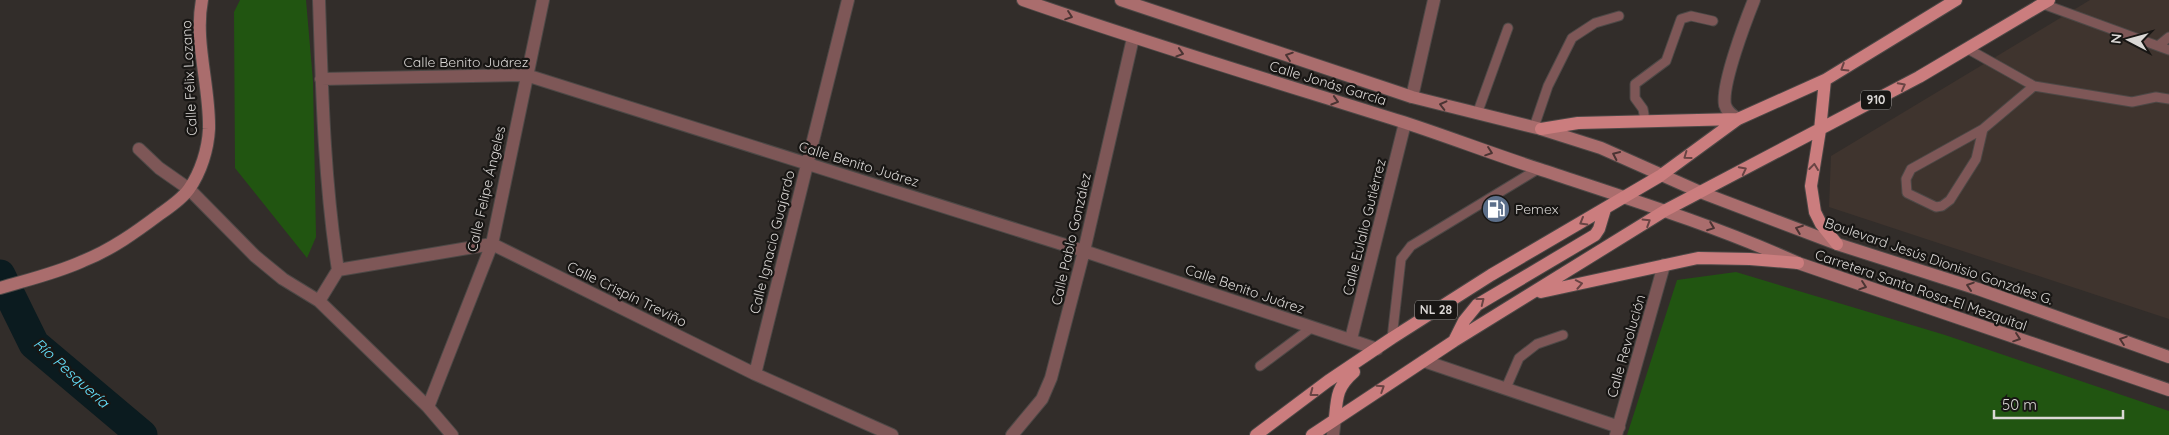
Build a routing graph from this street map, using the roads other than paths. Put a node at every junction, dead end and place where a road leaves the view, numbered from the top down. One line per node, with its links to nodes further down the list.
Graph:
1 (202, 0): 37 (street, Calle Félix Lozano)
2 (319, 0): 21 (street)
3 (543, 0): 20 (street, Calle Felipe Ángeles)
4 (848, 0): 34 (street, Calle Ignacio Guajardo)
5 (1023, 0): 16 (street, Calle Jonás García, one-way to 16)
6 (1121, 0): 10 (street, Calle Jonás García)
7 (1434, 0): 24 (street)
8 (1754, 0): 27 (street)
9 (1956, 0): 22 (main road, one-way to 22)
10 (1136, 2): 24 (street, Calle Jonás García, one-way to 10)
11 (2046, 2): 17 (lane); 18 (main road, 910)
12 (1619, 16): 30 (lane)
13 (1714, 21): 28 (lane)
14 (1508, 28): 26 (lane)
15 (2169, 37): 17 (lane)
16 (1133, 38): 29 (street, Calle Jonás García, one-way to 29); 44 (street, Calle Pablo González)
17 (2158, 46): 19 (lane)
18 (1968, 49): 23 (lane); 32 (main road, 910, one-way to 18)
19 (2169, 50)
20 (526, 74): 21 (street, Calle Benito Juárez); 34 (street, Calle Benito Juárez); 42 (street, Calle Felipe Ángeles)
21 (321, 79): 47 (street)
22 (1825, 80): 27 (main road); 32 (main road)
23 (2034, 86): 25 (lane); 31 (lane)
24 (1412, 97): 26 (street, Calle Jonás García, one-way to 24)
25 (2169, 99)
26 (1477, 114): 30 (street, Calle Jonás García)
27 (1738, 119): 28 (main road); 36 (main road, one-way to 36)
28 (1645, 120): 30 (main road)
29 (1405, 123): 35 (street, Calle Jonás García, one-way to 35); 54 (street, Calle Eulalio Gutiérrez)
30 (1538, 128): 36 (street, Calle Jonás García, one-way to 30)
31 (1983, 129): 31 (lane)
32 (1820, 130): 38 (main road, 910, one-way to 32); 43 (main road, one-way to 32)
33 (139, 149): 37 (street)
34 (807, 163): 44 (street, Calle Benito Juárez); 60 (street, Calle Ignacio Guajardo)
35 (1538, 169): 39 (street, Calle Jonás García); 53 (lane)
36 (1660, 176): 38 (street, Boulevard Jesús Dionisio Gonzáles G.); 39 (main road, NL 28)
37 (189, 190): 48 (street); 50 (street)
38 (1700, 192): 41 (main road, NL 28); 43 (street, Boulevard Jesús Dionisio Gonzáles G., one-way to 38)
39 (1624, 196): 40 (main road, NL 28); 41 (street, Carretera Santa Rosa-El Mezquital)
40 (1605, 209): 53 (main road, NL 28, one-way to 53); 55 (main road, one-way to 40)
41 (1666, 210): 45 (street, Carretera Santa Rosa-El Mezquital, one-way to 45); 49 (main road, NL 28, one-way to 41)
42 (492, 244): 47 (street); 60 (street, Calle Crispín Treviño); 63 (street, Calle Felipe Ángeles)
43 (1837, 244): 57 (street, Boulevard Jesús Dionisio Gonzáles G., one-way to 43)
44 (1084, 251): 51 (street, Calle Benito Juárez); 68 (street, Calle Pablo González)
45 (1798, 263): 46 (main road); 62 (street, Carretera Santa Rosa-El Mezquital, one-way to 62)
46 (1664, 265): 49 (main road, one-way to 46); 65 (street, Calle Revolución)
47 (338, 270): 50 (street)
48 (0, 288)
49 (1531, 294): 55 (main road, NL 28)
50 (319, 301): 63 (street)
51 (1311, 328): 54 (street, Calle Benito Juárez); 59 (lane)
52 (1563, 335): 61 (lane)
53 (1392, 338): 56 (main road, NL 28)
54 (1352, 339): 56 (street, Calle Benito Juárez)
55 (1454, 341): 58 (main road, NL 28)
56 (1373, 352): 64 (main road); 69 (main road, NL 28, one-way to 69)
57 (2169, 357)
58 (1424, 361): 61 (street); 64 (main road, NL 28, one-way to 58)
59 (1260, 366)
60 (755, 374): 67 (street, Calle Crispín Treviño)
61 (1506, 388): 65 (street)
62 (2169, 390)
63 (428, 407): 66 (street)
64 (1334, 418): 70 (main road, NL 28); 71 (street)
65 (1618, 431)
66 (452, 435)
67 (892, 435)
68 (1012, 435)
69 (1256, 435)
70 (1312, 435)
71 (1333, 435)

